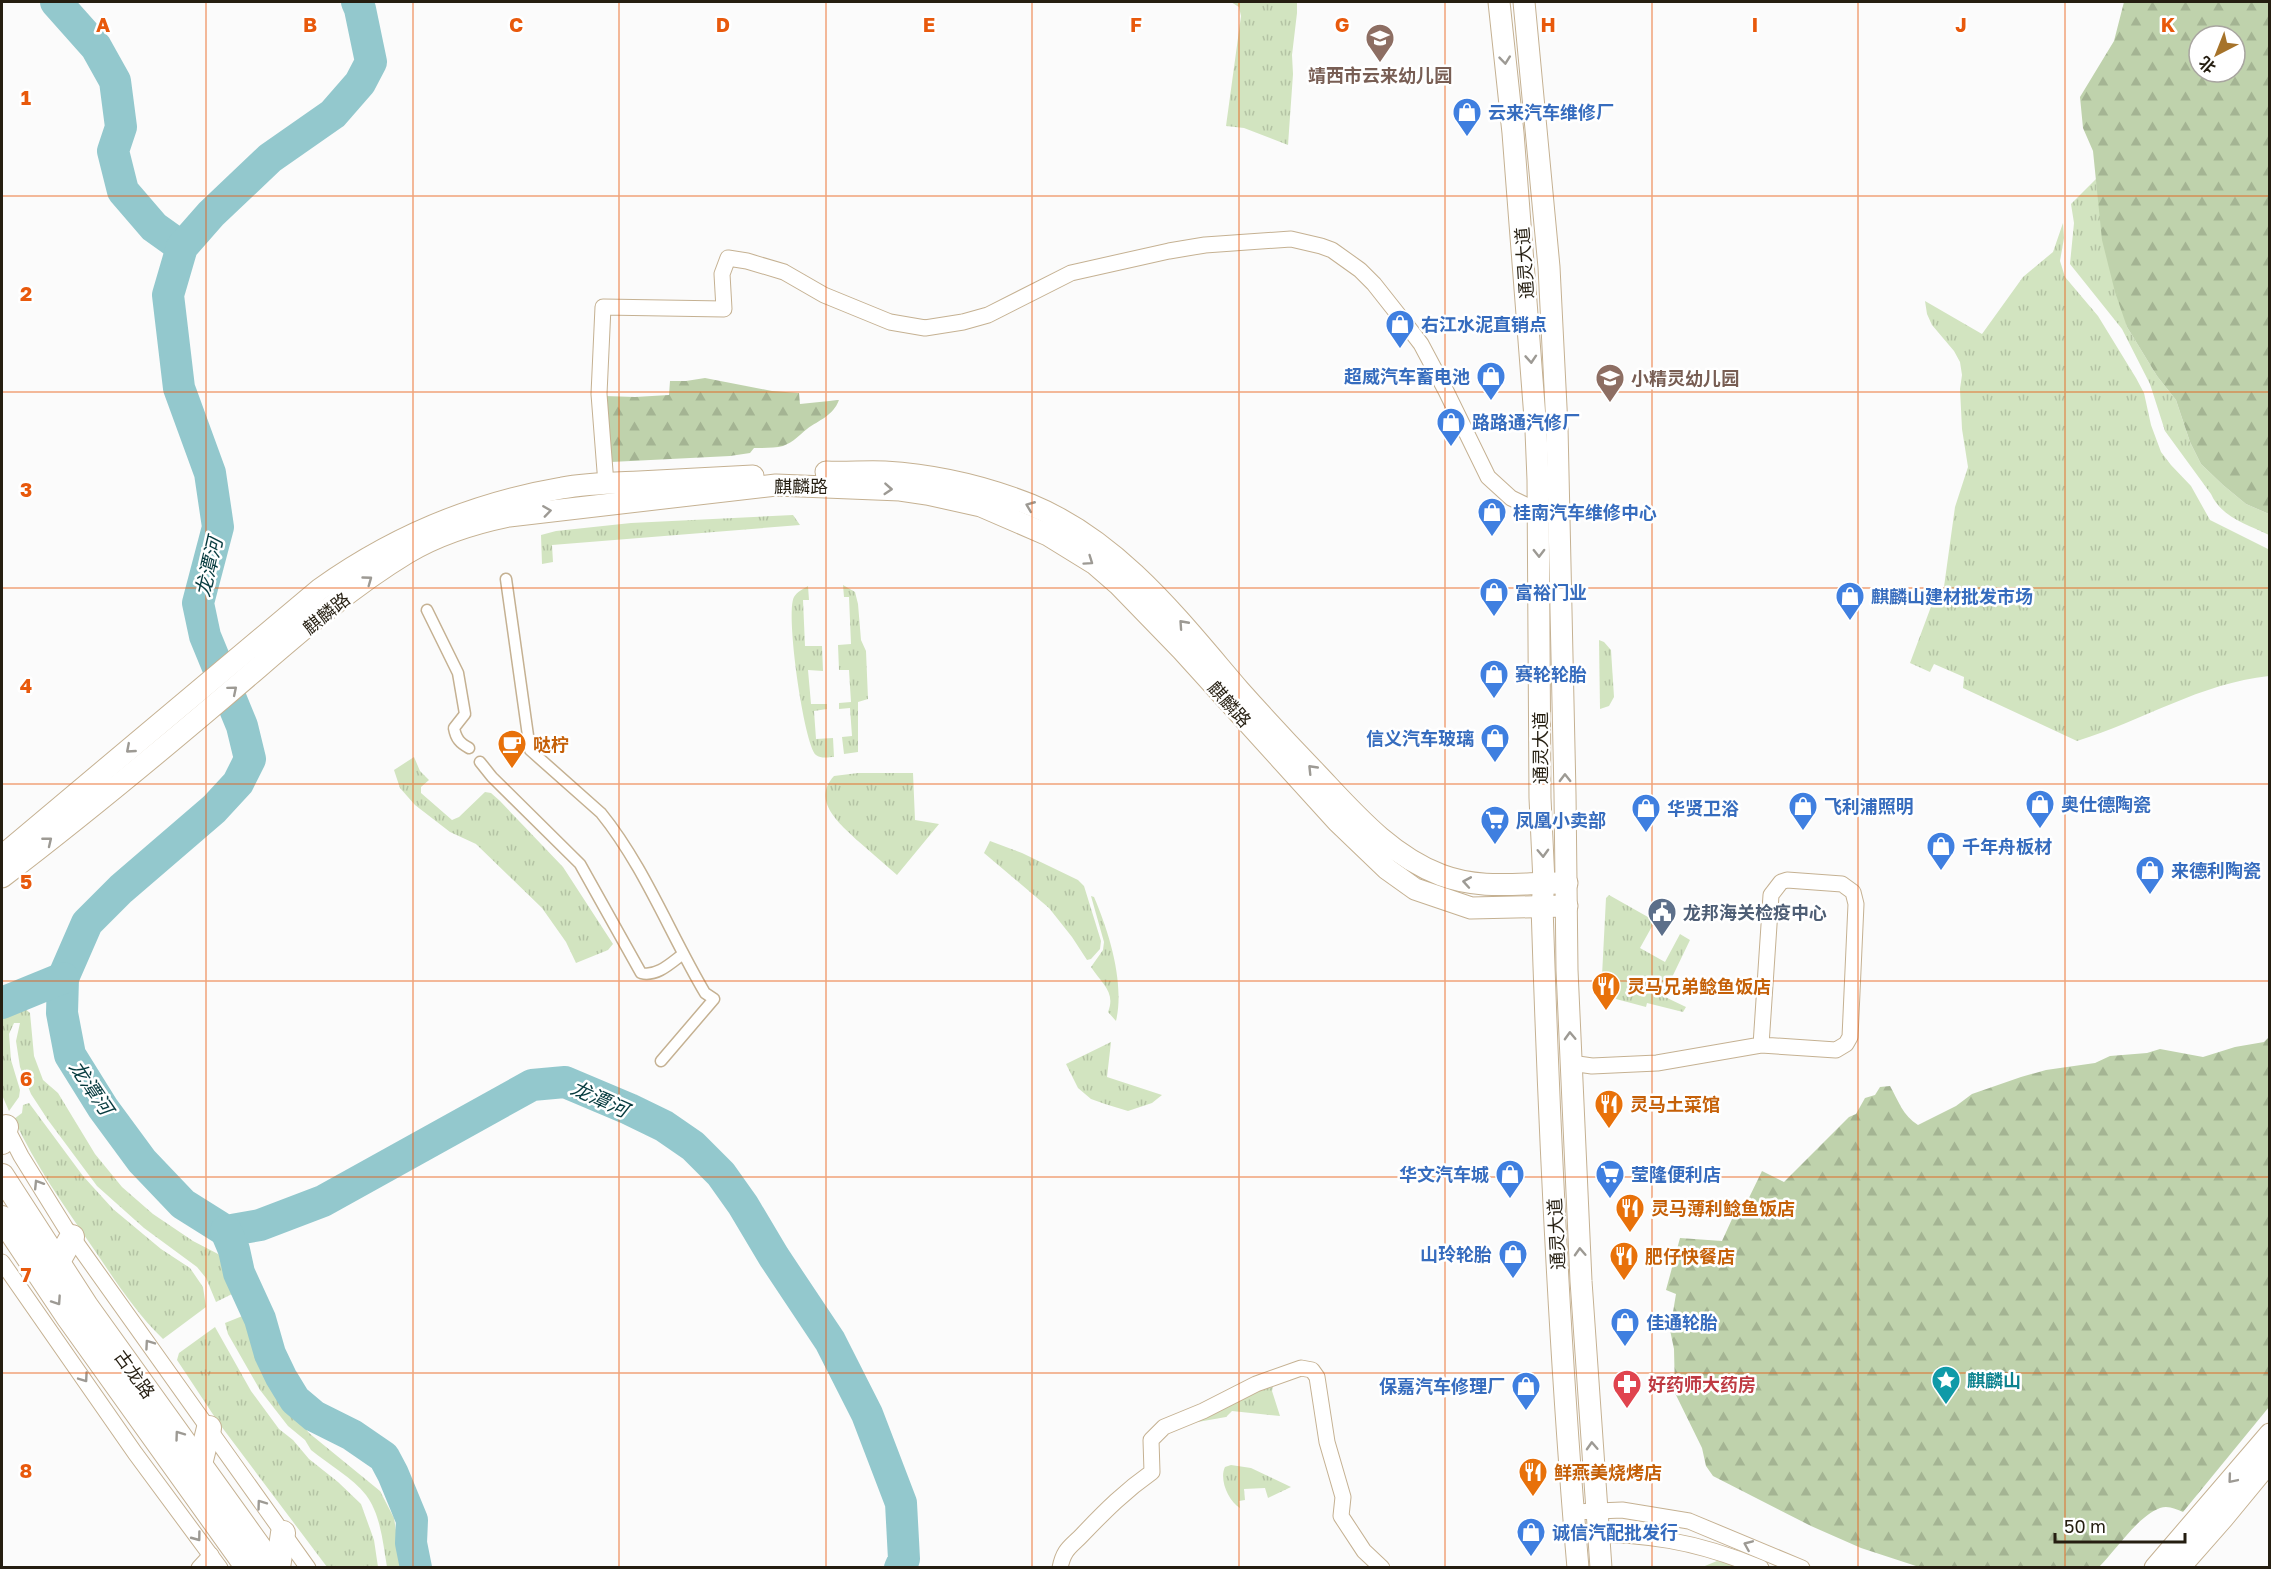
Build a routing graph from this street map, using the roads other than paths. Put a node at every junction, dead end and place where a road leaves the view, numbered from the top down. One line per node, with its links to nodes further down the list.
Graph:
1 (1499, 2): 4 (main road, 通灵大道, one-way to 4)
2 (1524, 2): 12 (main road, 通灵大道, one-way to 2)
3 (606, 484): 4 (street); 9 (main road, 麒麟路, one-way to 9); 11 (main road, 麒麟路, one-way to 3)
4 (1538, 511): 11 (main road, 通灵大道, one-way to 11)
5 (506, 579): 15 (street)
6 (427, 610): 7 (street)
7 (469, 748)
8 (480, 762): 15 (street)
9 (2, 856)
10 (2, 877): 13 (main road, 麒麟路, one-way to 13)
11 (1544, 882): 12 (main road, 麒麟路); 13 (main road, 通灵大道)
12 (1567, 883): 14 (main road, 通灵大道)
13 (1542, 906): 14 (main road, 麒麟路); 30 (main road, 通灵大道)
14 (1567, 906): 18 (main road, 通灵大道, one-way to 14)
15 (683, 954): 17 (street)
16 (1761, 1045): 16 (street); 18 (street)
17 (661, 1061)
18 (1571, 1063): 29 (main road, 通灵大道, one-way to 18)
19 (3, 1129): 22 (street, one-way to 19)
20 (2, 1176): 24 (main road, 古龙路)
21 (2, 1218): 36 (main road, 古龙路, one-way to 36)
22 (72, 1237): 24 (main road); 25 (street, one-way to 22)
23 (2, 1262): 34 (street, one-way to 34)
24 (57, 1263): 28 (main road, 古龙路, one-way to 24)
25 (209, 1428): 28 (main road); 31 (street, one-way to 25)
26 (2270, 1434): 45 (main road, one-way to 45)
27 (2270, 1461): 46 (main road)
28 (200, 1464): 37 (main road, 古龙路)
29 (1597, 1511): 30 (street); 33 (main road, 通灵大道); 44 (street, one-way to 29)
30 (1574, 1512): 32 (main road, 通灵大道)
31 (283, 1533): 37 (main road); 38 (street)
32 (1575, 1534): 33 (street); 41 (main road, 通灵大道)
33 (1599, 1534): 42 (main road, 通灵大道); 43 (street)
34 (215, 1561): 35 (street)
35 (199, 1568)
36 (248, 1568)
37 (276, 1568)
38 (308, 1568)
39 (1060, 1568): 40 (street)
40 (1382, 1568)
41 (1578, 1568)
42 (1601, 1568)
43 (1761, 1568)
44 (1802, 1568)
45 (2155, 1568)
46 (2179, 1568)

